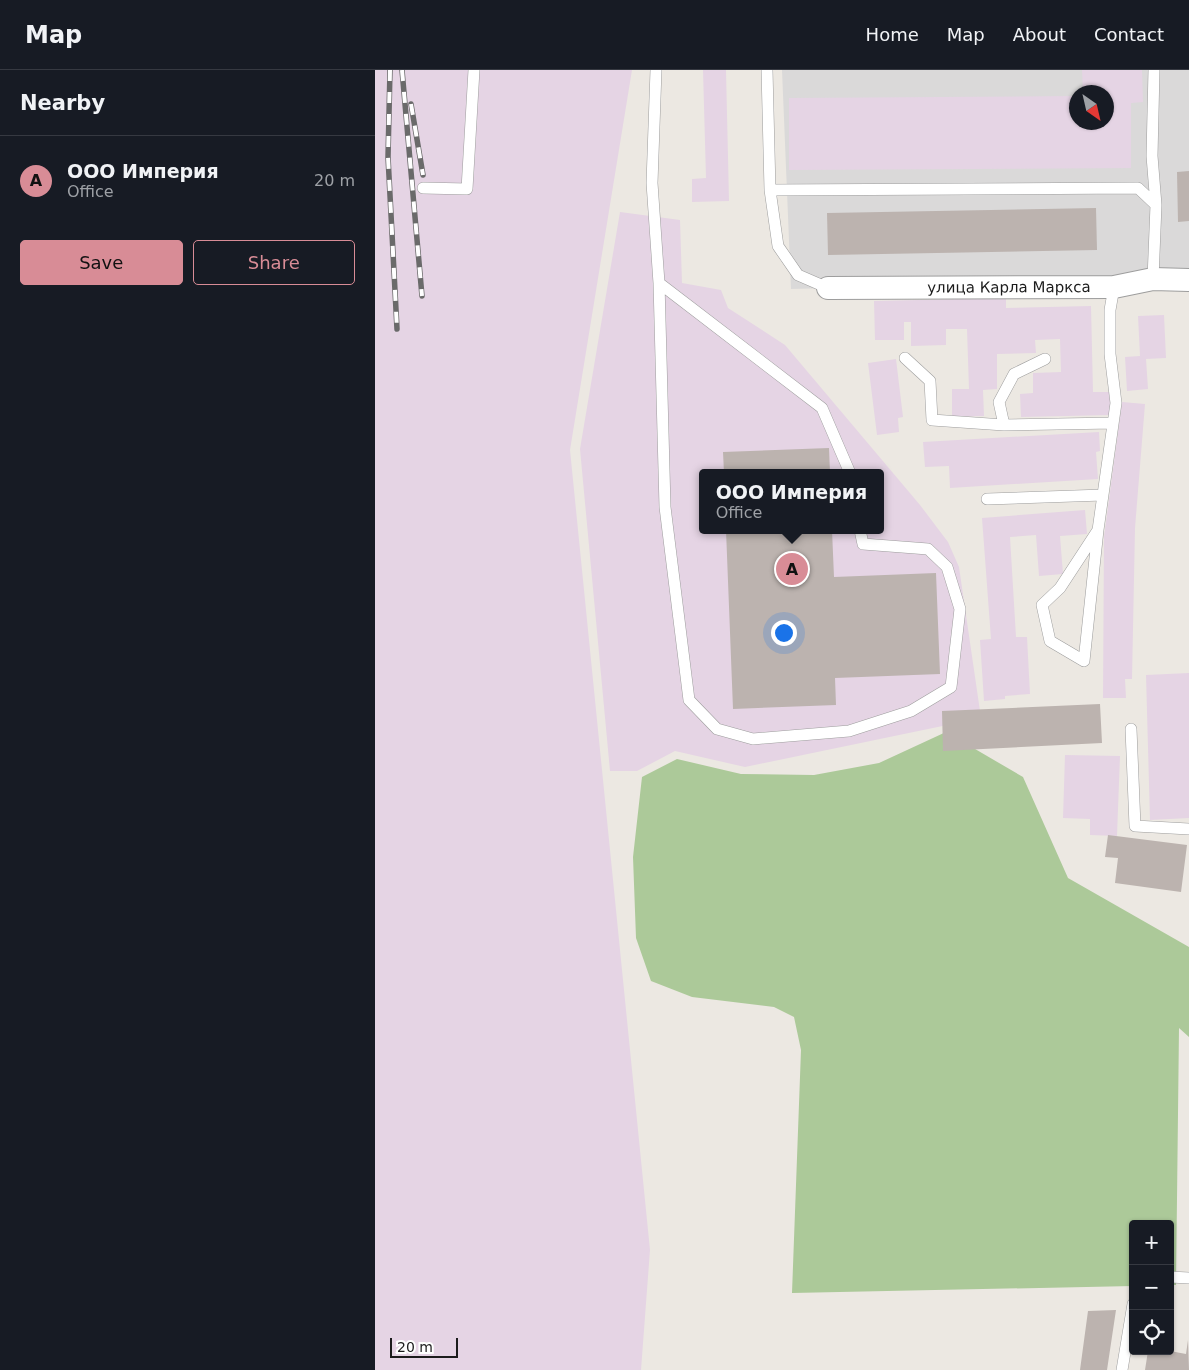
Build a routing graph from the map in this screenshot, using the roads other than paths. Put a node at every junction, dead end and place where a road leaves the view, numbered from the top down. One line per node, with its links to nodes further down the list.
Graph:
1 (474, 70): 5 (lane)
2 (656, 70): 10 (lane)
3 (767, 70): 6 (lane)
4 (1154, 70): 7 (lane)
5 (423, 188)
6 (770, 190): 7 (lane); 12 (lane)
7 (1156, 205): 8 (lane)
8 (1153, 279): 9 (street, улица Карла Маркса); 11 (street, улица Карла Маркса)
9 (1189, 280)
10 (659, 283): 17 (lane); 21 (lane)
11 (1114, 287): 12 (street, улица Карла Маркса); 15 (lane)
12 (828, 288)
13 (905, 358): 16 (lane)
14 (1045, 359): 16 (lane)
15 (1113, 423): 16 (lane); 18 (lane)
16 (1004, 425)
17 (848, 469)
18 (1103, 495): 19 (lane); 20 (lane)
19 (987, 499)
20 (1098, 530): 20 (lane)
21 (861, 534)
22 (1131, 729): 23 (lane)
23 (1189, 829)
24 (1174, 1277): 25 (lane)
25 (1189, 1278)
26 (1132, 1310): 27 (lane)
27 (1122, 1370)

